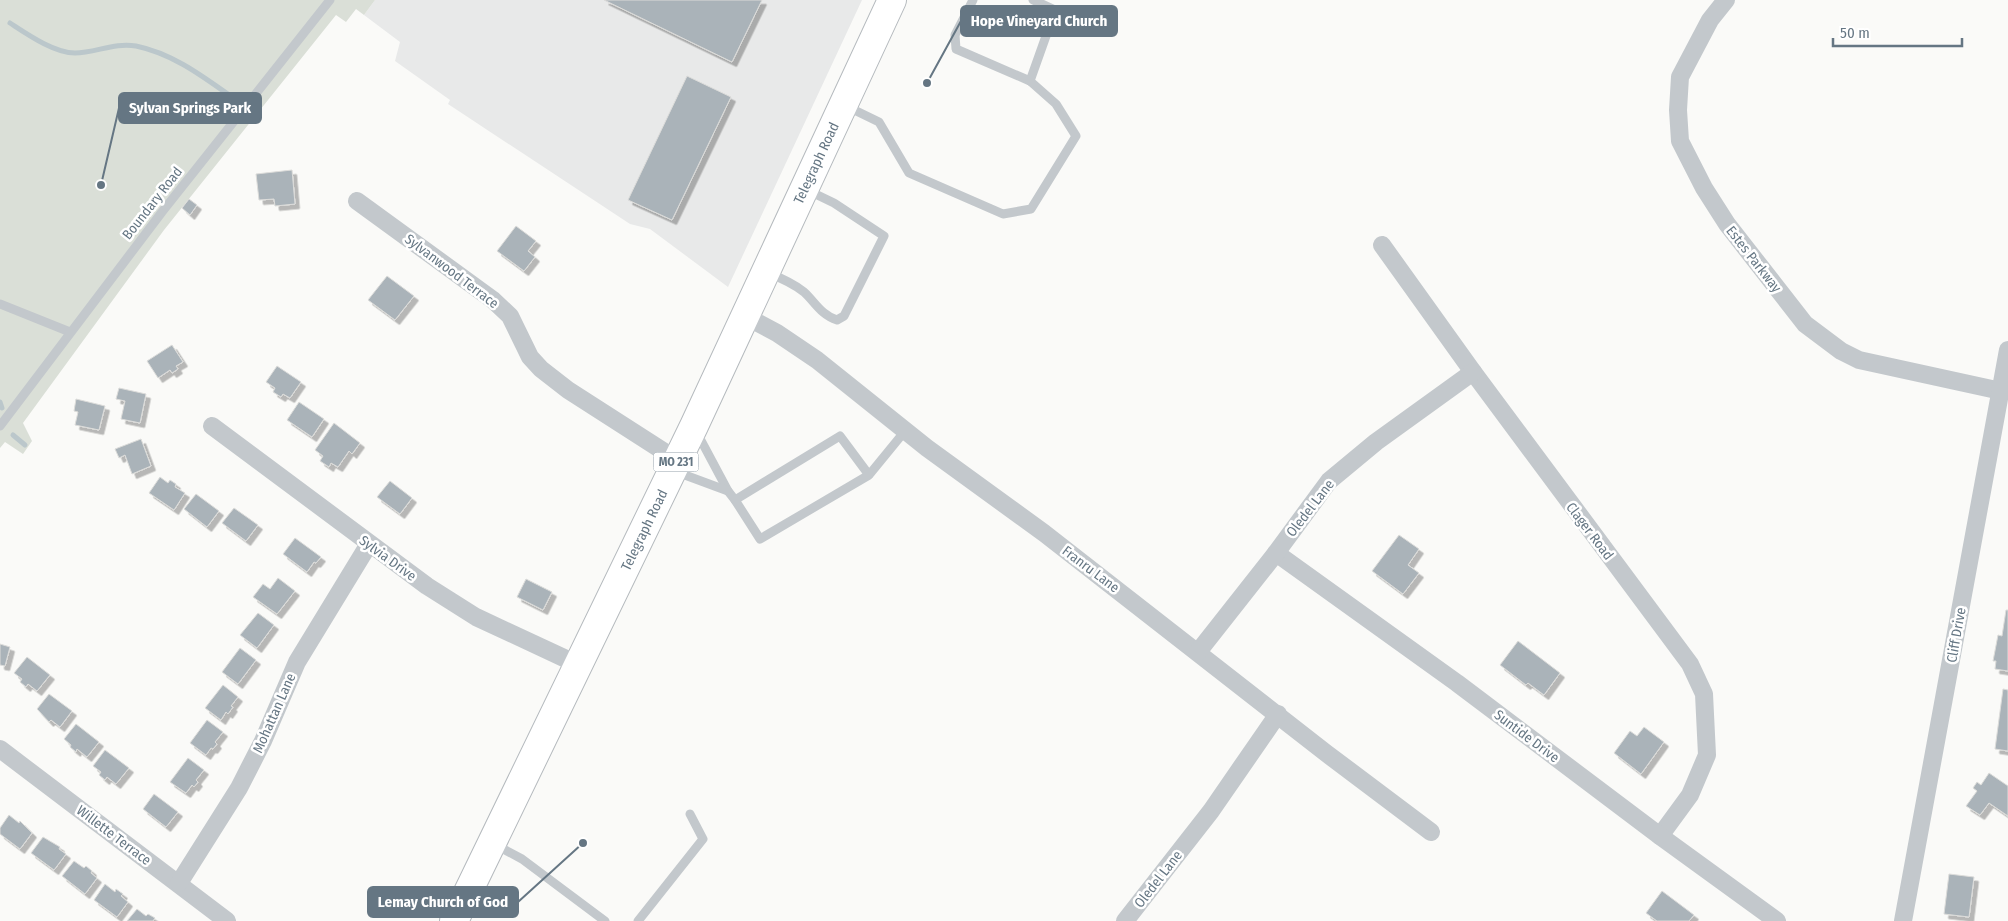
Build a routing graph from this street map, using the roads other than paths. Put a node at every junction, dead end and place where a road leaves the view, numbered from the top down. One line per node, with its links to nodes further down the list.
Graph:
1 (330, 0): 14 (lane, Boundary Road)
2 (892, 0): 7 (main road, Telegraph Road / MO 231)
3 (973, 0): 6 (lane)
4 (1034, 0): 6 (lane)
5 (1726, 0): 17 (street, Estes Parkway)
6 (1030, 81): 7 (lane)
7 (843, 105): 8 (main road, Telegraph Road / MO 231)
8 (804, 188): 11 (main road, Telegraph Road / MO 231); 11 (lane)
9 (357, 201): 22 (street, Sylvanwood Terrace)
10 (1382, 245): 16 (street, Clager Road)
11 (765, 272): 13 (main road, Telegraph Road / MO 231)
12 (0, 304): 14 (lane)
13 (745, 316): 20 (main road, Telegraph Road / MO 231); 21 (street, Franru Lane)
14 (70, 332): 18 (lane, Boundary Road)
15 (2008, 350): 17 (street, Cliff Drive)
16 (1472, 372): 27 (street, Oledel Lane); 34 (street, Clager Road)
17 (2001, 391): 43 (street, Cliff Drive)
18 (0, 426)
19 (212, 426): 26 (street, Sylvia Drive)
20 (694, 426): 22 (main road, Telegraph Road / MO 231); 24 (lane)
21 (905, 431): 23 (lane); 28 (street, Franru Lane)
22 (675, 465): 24 (lane); 29 (main road, Telegraph Road / MO 231)
23 (869, 475): 25 (lane); 25 (lane)
24 (728, 491): 25 (lane)
25 (735, 500)
26 (369, 544): 29 (street, Sylvia Drive); 36 (street, Mohattan Lane)
27 (1276, 553): 28 (street, Oledel Lane); 34 (street, Suntide Drive)
28 (1198, 652): 30 (street, Franru Lane)
29 (579, 665): 35 (main road, Telegraph Road / MO 231)
30 (1278, 714): 33 (street, Franru Lane); 41 (street, Oledel Lane)
31 (0, 750): 36 (street, Willette Terrace)
32 (690, 814): 40 (lane)
33 (1431, 832)
34 (1660, 836): 42 (street, Suntide Drive)
35 (492, 843): 38 (main road, Telegraph Road / MO 231); 39 (lane)
36 (179, 883): 37 (street, Willette Terrace)
37 (227, 921)
38 (454, 921)
39 (605, 921)
40 (638, 921)
41 (1125, 921)
42 (1777, 921)
43 (1903, 921)

